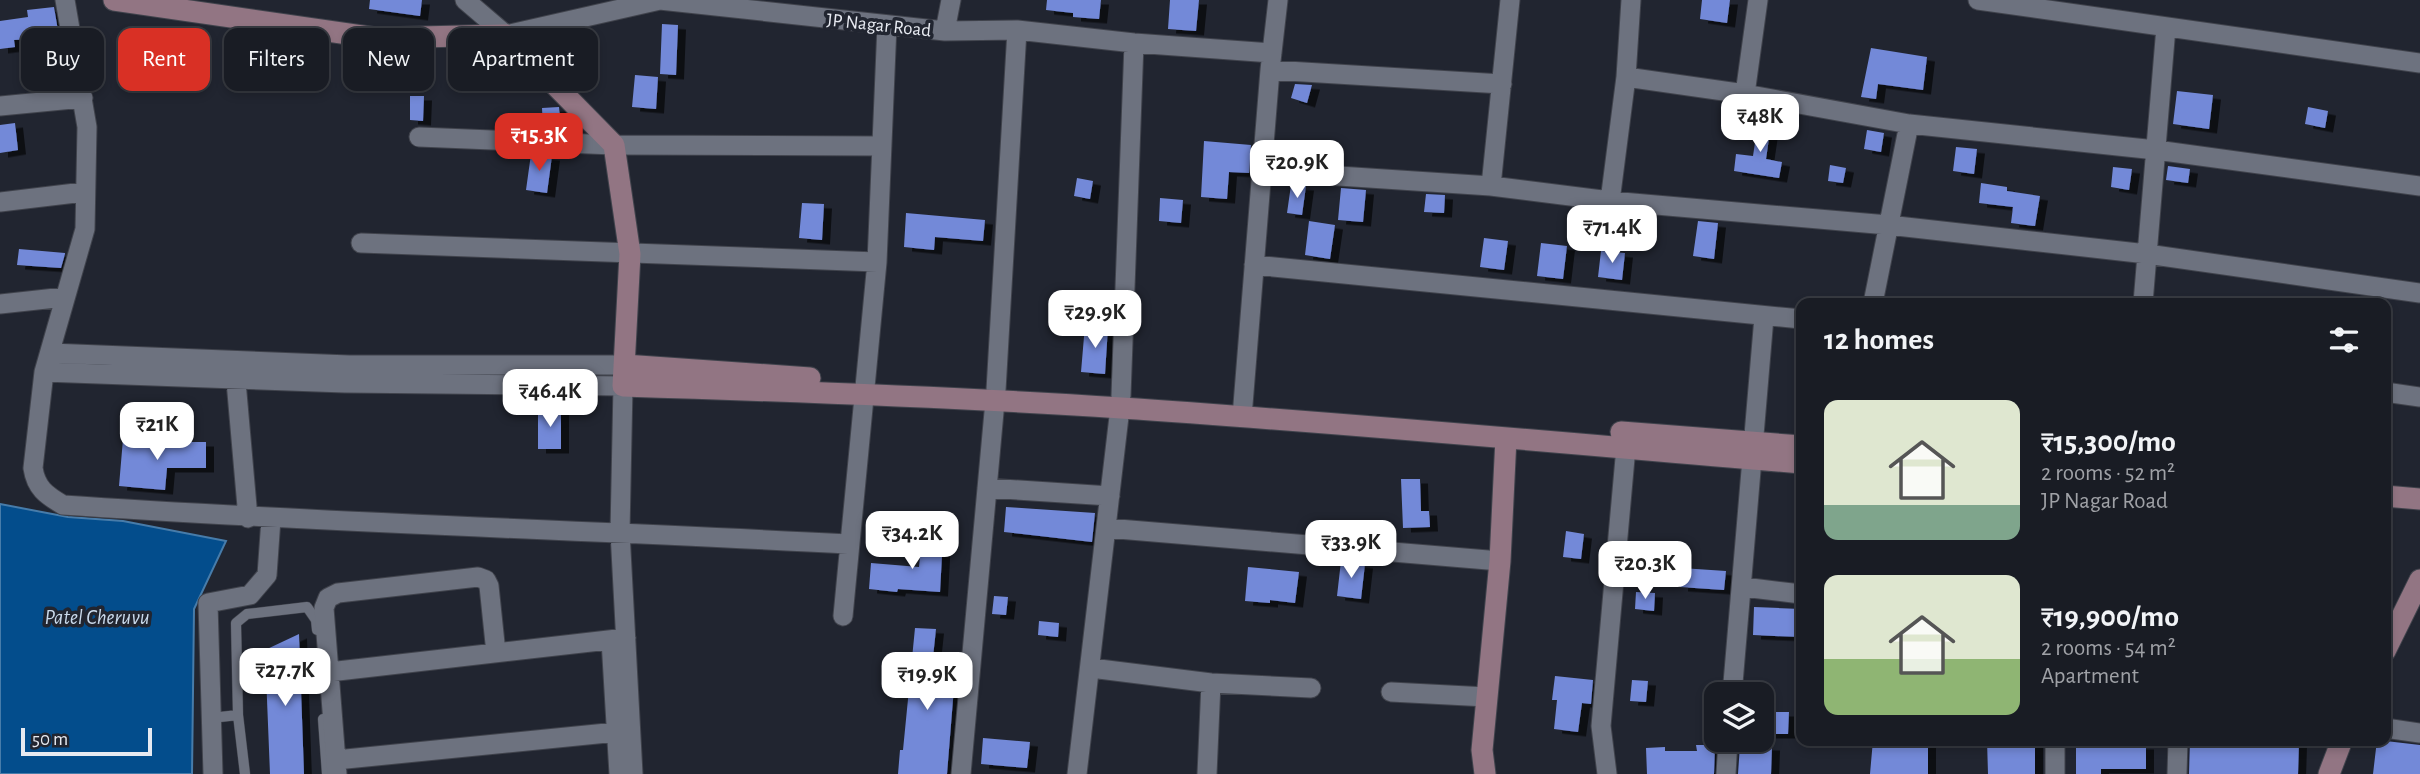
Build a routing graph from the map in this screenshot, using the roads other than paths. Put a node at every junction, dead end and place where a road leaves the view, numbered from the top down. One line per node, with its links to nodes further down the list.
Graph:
1 (65, 0): 25 (street)
2 (114, 0): 17 (street, JP Nagar Road)
3 (465, 0): 13 (street)
4 (660, 0): 11 (street, JP Nagar Road); 14 (street, JP Nagar Road)
5 (951, 0): 16 (street)
6 (1278, 0): 19 (street)
7 (1510, 0): 22 (street)
8 (1632, 0): 21 (street)
9 (1758, 0): 24 (street)
10 (1978, 0): 12 (street)
11 (887, 25): 16 (street, JP Nagar Road); 30 (street)
12 (2166, 27): 20 (street); 31 (street)
13 (499, 28)
14 (533, 28)
15 (1017, 30): 16 (street, JP Nagar Road); 18 (street, JP Nagar Road); 56 (street)
16 (945, 31)
17 (448, 36)
18 (1134, 43): 19 (street, JP Nagar Road); 58 (street)
19 (1271, 61): 22 (street, JP Nagar Road); 32 (street)
20 (2420, 63)
21 (1626, 77): 24 (street); 36 (street)
22 (1502, 84): 33 (street)
23 (561, 91): 29 (street)
24 (1745, 94): 27 (street)
25 (83, 98): 26 (street); 35 (street)
26 (0, 106)
27 (1909, 124): 31 (street); 38 (street)
28 (419, 137): 29 (street)
29 (614, 145): 30 (street); 40 (street)
30 (882, 146): 42 (street)
31 (2156, 150): 34 (street); 41 (street)
32 (1262, 171): 33 (street); 43 (street)
33 (1491, 186): 36 (street)
34 (2420, 186)
35 (84, 192): 37 (street); 45 (street)
36 (1610, 201): 38 (street)
37 (0, 202)
38 (1888, 225): 41 (street); 46 (street)
39 (361, 243): 40 (street)
40 (630, 254): 42 (street); 53 (street)
41 (2147, 254): 44 (street); 47 (street)
42 (877, 262): 54 (street)
43 (1254, 265): 49 (street); 59 (street)
44 (2420, 293)
45 (65, 297): 48 (street); 51 (street)
46 (1874, 298)
47 (2143, 298)
48 (0, 304)
49 (1764, 317): 50 (street); 63 (street)
50 (1796, 319)
51 (47, 362): 52 (street); 71 (street)
52 (236, 371): 53 (street); 71 (street)
53 (623, 375): 54 (street); 74 (street)
54 (864, 388): 56 (street); 75 (street)
55 (2391, 393): 57 (street)
56 (996, 396): 58 (street); 65 (street)
57 (2420, 397)
58 (1120, 402): 59 (street); 66 (street)
59 (1242, 411): 60 (street); 63 (street)
60 (1506, 438): 62 (street); 76 (street)
61 (1796, 446): 63 (street)
62 (1626, 447): 63 (street); 109 (street)
63 (1752, 450): 64 (street); 78 (street)
64 (1796, 462)
65 (987, 488): 66 (street); 105 (street)
66 (1110, 496): 73 (street)
67 (2391, 497): 68 (street)
68 (2420, 499)
69 (2391, 510): 70 (street)
70 (2420, 512)
71 (247, 518): 72 (street)
72 (271, 519): 74 (street); 92 (street)
73 (1106, 528): 76 (street); 84 (street)
74 (620, 532): 75 (street); 82 (street)
75 (848, 544): 80 (street)
76 (1500, 561): 90 (street)
77 (2420, 580): 81 (street)
78 (1742, 587): 79 (street); 86 (street)
79 (1796, 593)
80 (843, 616)
81 (2391, 635)
82 (619, 639): 83 (street); 94 (street); 104 (street)
83 (496, 653): 85 (street); 85 (street)
84 (1091, 668): 87 (street); 106 (street)
85 (329, 672): 100 (street)
86 (1733, 682)
87 (1211, 683): 88 (street); 107 (street)
88 (1311, 688)
89 (1391, 692): 90 (street)
90 (1487, 696): 108 (street)
91 (238, 715): 92 (lane); 100 (lane); 102 (lane)
92 (210, 719): 101 (street)
93 (2391, 729): 95 (street)
94 (617, 732): 100 (street); 103 (street)
95 (2420, 733)
96 (2055, 746): 111 (street)
97 (2178, 746): 112 (street)
98 (2340, 746): 113 (street)
99 (1727, 752): 110 (street)
100 (333, 769)
101 (213, 774)
102 (245, 774)
103 (619, 774)
104 (633, 774)
105 (961, 774)
106 (1077, 774)
107 (1207, 774)
108 (1485, 774)
109 (1607, 774)
110 (1726, 774)
111 (2055, 774)
112 (2177, 774)
113 (2329, 774)

